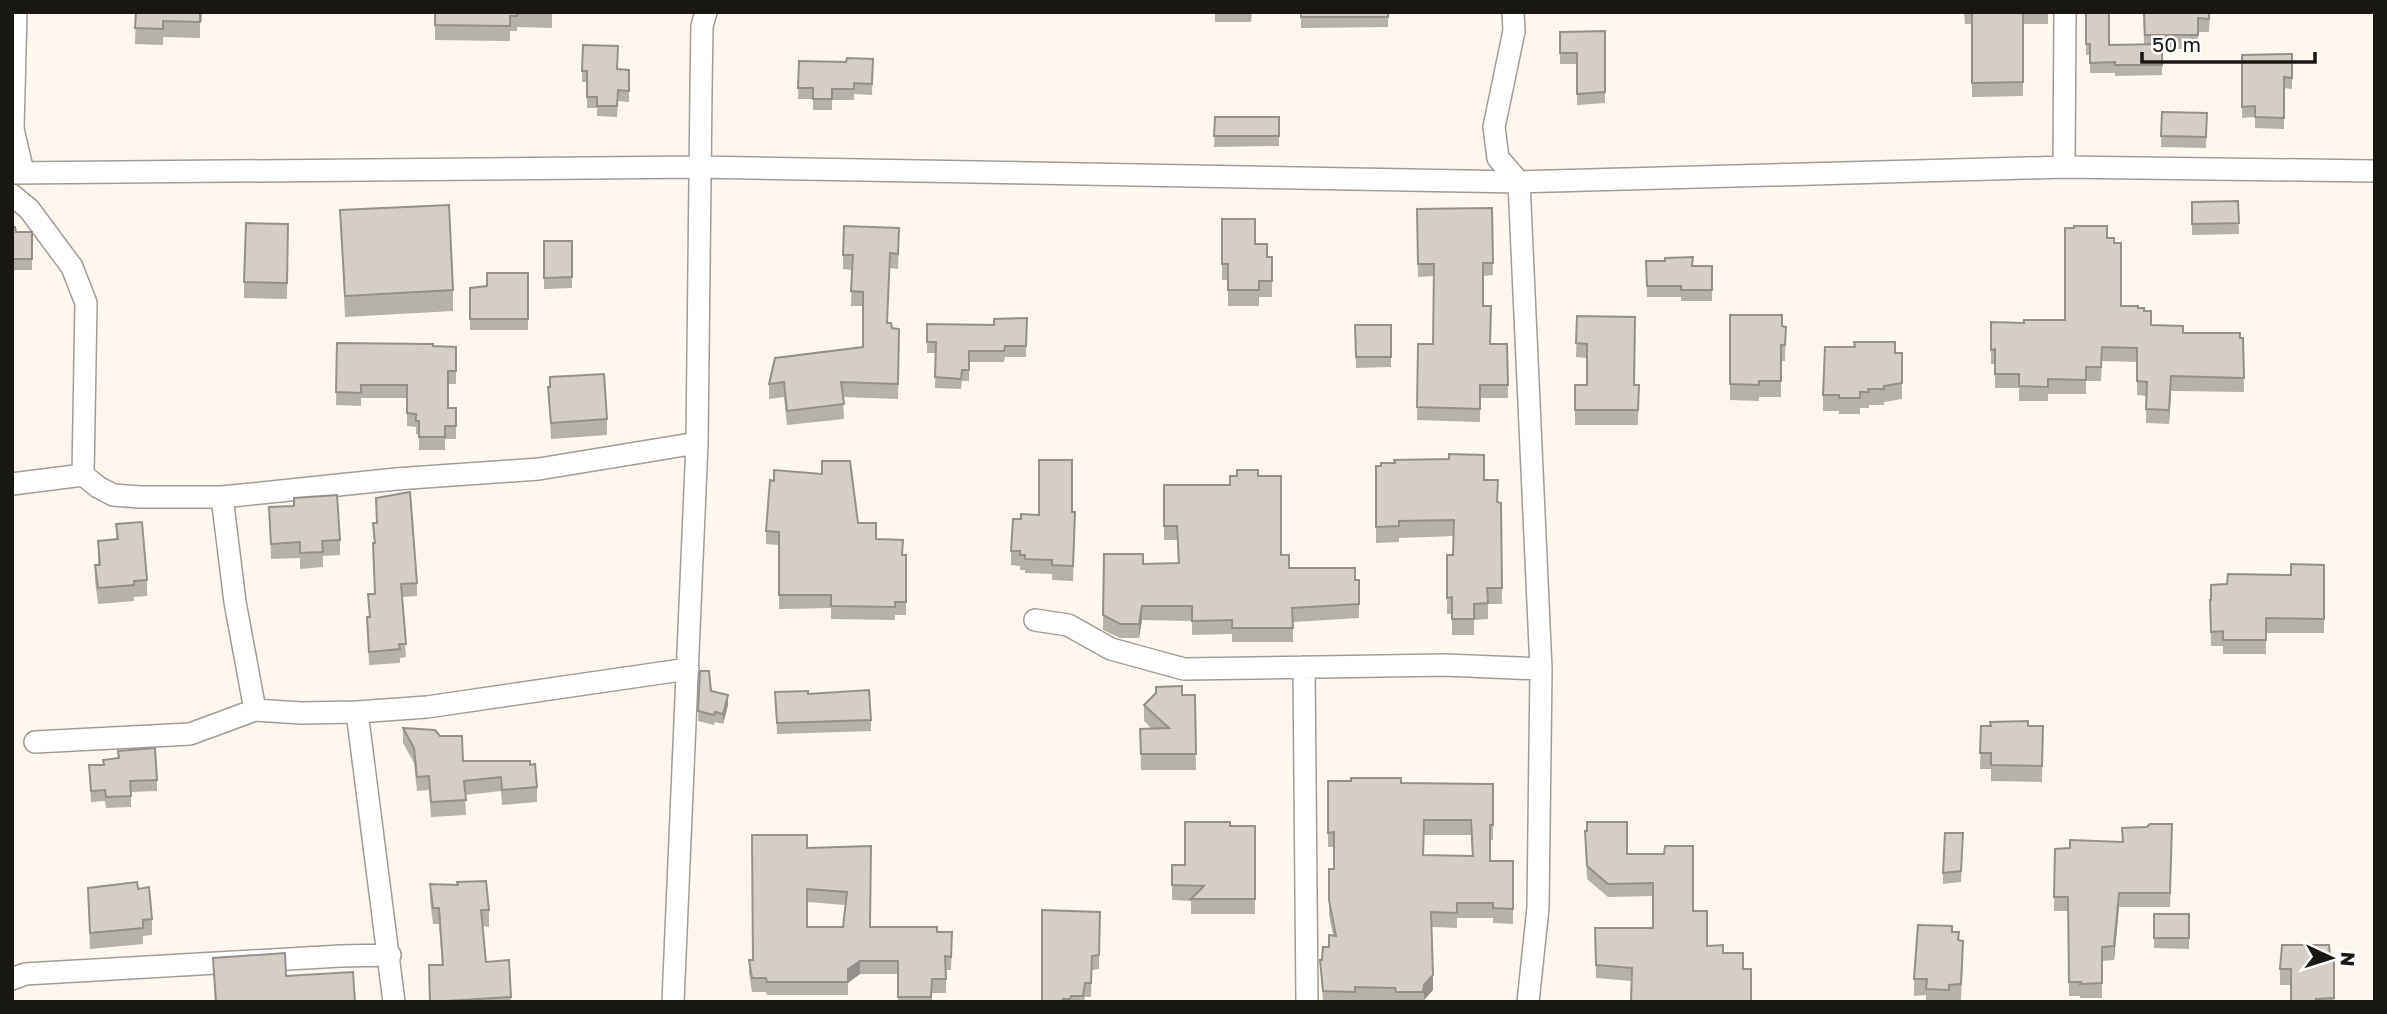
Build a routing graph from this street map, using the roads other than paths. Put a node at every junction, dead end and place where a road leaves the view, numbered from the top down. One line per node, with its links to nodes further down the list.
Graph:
1 (16, 12): 8 (street)
2 (1513, 12): 9 (street)
3 (2065, 12): 6 (street)
4 (703, 17): 5 (street)
5 (699, 167): 8 (street); 9 (street); 11 (street)
6 (2064, 167): 7 (street); 9 (street)
7 (2375, 170)
8 (18, 172)
9 (1519, 182): 18 (street)
10 (12, 195): 12 (street)
11 (696, 443): 14 (street); 17 (street)
12 (83, 475): 13 (street); 14 (street)
13 (12, 484)
14 (222, 497): 19 (street)
15 (1035, 620): 16 (street)
16 (1304, 667): 18 (street); 26 (street)
17 (688, 669): 20 (street); 25 (street)
18 (1541, 670): 27 (street)
19 (256, 710): 20 (street); 21 (street)
20 (357, 712): 22 (street)
21 (35, 742)
22 (390, 955): 23 (street); 24 (street)
23 (12, 979)
24 (394, 1002)
25 (674, 1002)
26 (1307, 1002)
27 (1528, 1002)

